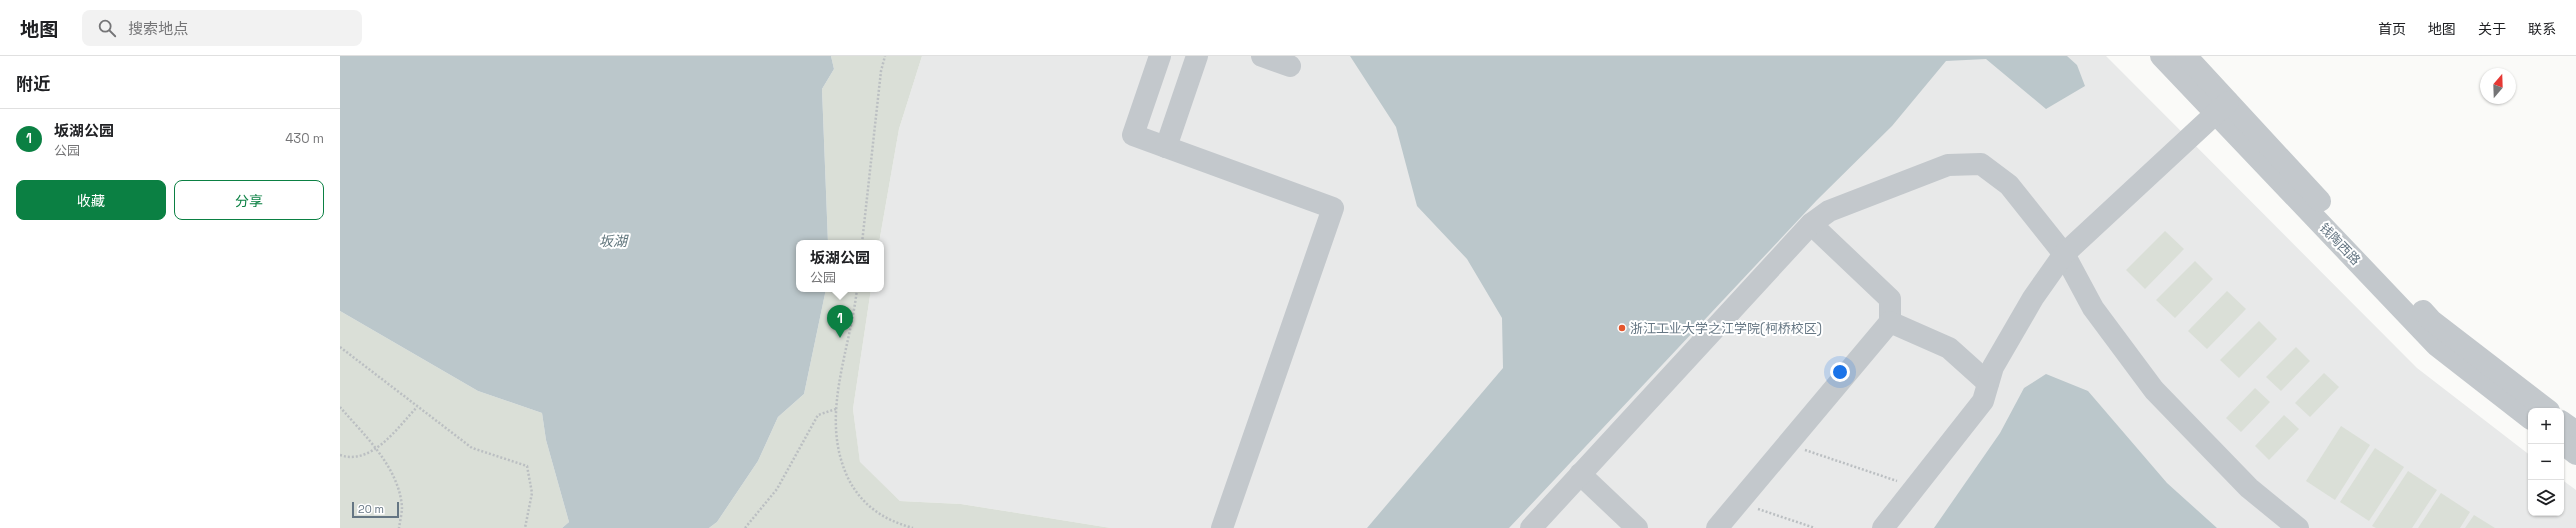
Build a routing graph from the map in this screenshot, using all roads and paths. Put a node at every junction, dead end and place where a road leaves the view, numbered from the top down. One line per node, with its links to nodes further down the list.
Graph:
1 (885, 56): 11 (path)
2 (1160, 56): 9 (street)
3 (1197, 56): 9 (street)
4 (1262, 56): 7 (street)
5 (2162, 56): 8 (street, 钱陶西路)
6 (2186, 56): 8 (street, 钱陶西路)
7 (1290, 66)
8 (2222, 107): 12 (street); 20 (street, 钱陶西路); 21 (street, 钱陶西路)
9 (1166, 147): 36 (street)
10 (1811, 224): 12 (street); 14 (street); 29 (street)
11 (862, 240)
12 (2064, 254): 16 (street); 42 (street)
13 (856, 292): 19 (path)
14 (1890, 322): 16 (street); 24 (street)
15 (340, 347): 18 (path)
16 (1988, 383): 30 (street)
17 (340, 406): 26 (path)
18 (417, 407): 26 (path); 33 (path)
19 (836, 408): 34 (path); 35 (path)
20 (2544, 408)
21 (2528, 417)
22 (2564, 423): 23 (street)
23 (2576, 432)
24 (1787, 444): 30 (path); 31 (street)
25 (2564, 444): 27 (street)
26 (376, 450): 28 (path); 32 (path)
27 (2576, 454)
28 (340, 455)
29 (1580, 474): 37 (street); 38 (street)
30 (1914, 487): 41 (street)
31 (1738, 502): 39 (street); 40 (path)
32 (399, 528)
33 (525, 528)
34 (745, 528)
35 (913, 528)
36 (1222, 528)
37 (1531, 528)
38 (1637, 528)
39 (1716, 528)
40 (1814, 528)
41 (1883, 528)
42 (2298, 528)

